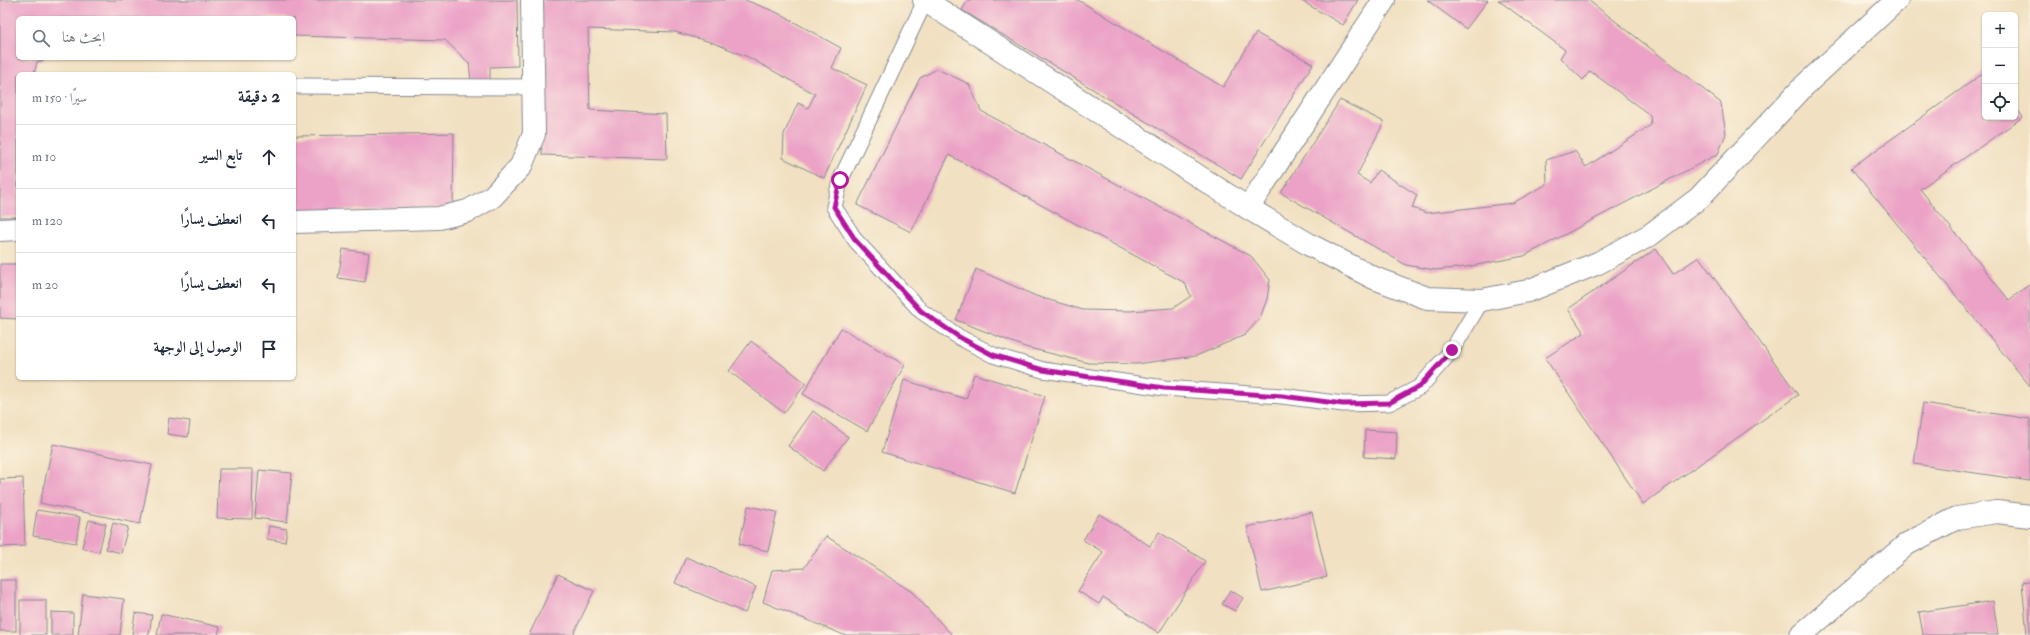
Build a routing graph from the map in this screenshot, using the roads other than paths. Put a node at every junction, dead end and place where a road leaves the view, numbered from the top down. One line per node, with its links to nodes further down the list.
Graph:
1 (532, 0): 6 (street)
2 (924, 0): 7 (street); 11 (lane)
3 (1384, 0): 7 (street)
4 (1897, 0): 11 (street)
5 (296, 86): 6 (lane)
6 (533, 87): 8 (street)
7 (1248, 208): 11 (street)
8 (296, 222)
9 (16, 229): 10 (street)
10 (0, 230)
11 (1482, 300)
12 (2030, 516): 13 (street)
13 (1801, 635)

